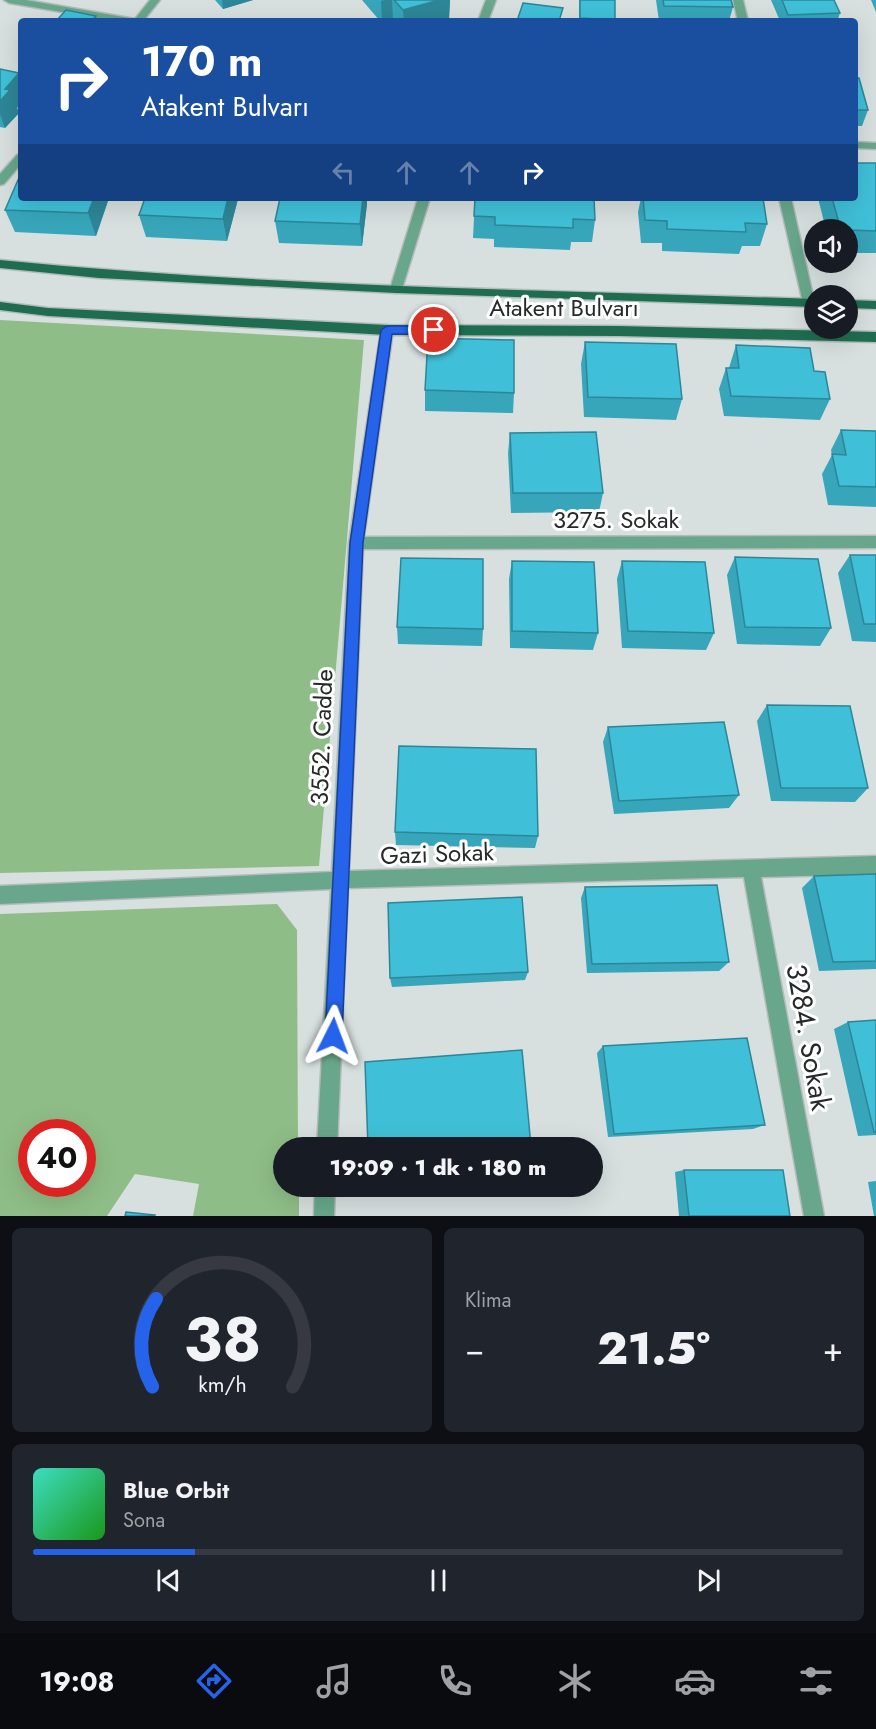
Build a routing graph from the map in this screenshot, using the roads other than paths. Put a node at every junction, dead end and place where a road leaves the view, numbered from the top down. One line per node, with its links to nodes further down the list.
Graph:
1 (9, 0): 5 (street)
2 (155, 0): 6 (street)
3 (491, 0): 7 (street)
4 (738, 0): 8 (street)
5 (114, 18)
6 (140, 18)
7 (484, 18)
8 (742, 18)
9 (858, 145): 10 (street)
10 (876, 146)
11 (18, 160): 12 (street)
12 (0, 181)
13 (423, 201): 17 (street)
14 (786, 201): 16 (street)
15 (0, 264): 17 (main road, Atakent Bulvarı)
16 (807, 285)
17 (396, 289): 18 (main road, Atakent Bulvarı)
18 (804, 303)
19 (858, 304): 20 (main road)
20 (876, 305)
21 (0, 306): 22 (main road, Atakent Bulvarı)
22 (387, 330): 23 (main road, Atakent Bulvarı); 25 (street, 3552. Cadde)
23 (876, 337)
24 (876, 542): 25 (street, 3275. Sokak)
25 (356, 543): 28 (street, 3552. Cadde)
26 (876, 865): 27 (street, Gazi Sokak)
27 (751, 868): 28 (street, Gazi Sokak); 33 (street, 3284. Sokak)
28 (342, 880): 29 (street, Gazi Sokak); 30 (street, 3552. Cadde)
29 (0, 895)
30 (328, 1137)
31 (325, 1197): 32 (street)
32 (324, 1216)
33 (814, 1216)

